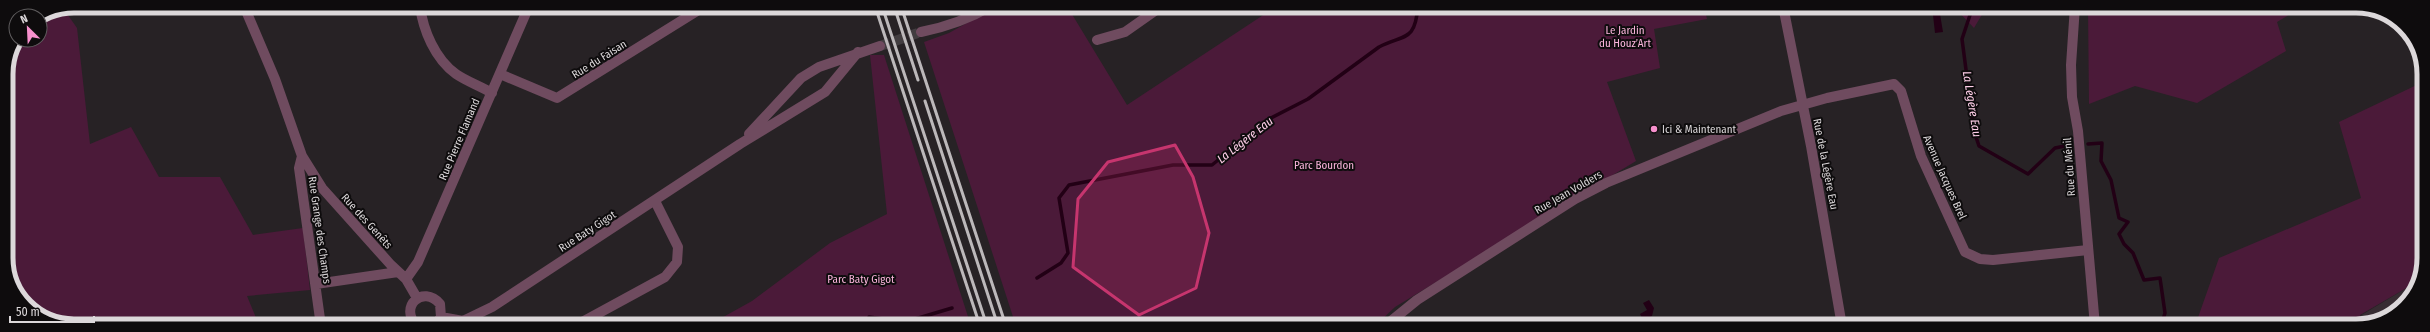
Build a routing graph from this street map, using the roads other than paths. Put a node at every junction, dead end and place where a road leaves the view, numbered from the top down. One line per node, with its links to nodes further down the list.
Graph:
1 (247, 13): 17 (street, Rue Grange des Champs)
2 (421, 13): 14 (street)
3 (526, 13): 13 (street, Rue Pierre Flamand)
4 (694, 13): 13 (street, Rue du Faisan)
5 (979, 13): 9 (street)
6 (1152, 13): 10 (street)
7 (1784, 13): 15 (street, Rue de la Légère Eau)
8 (2075, 13): 19 (street, Rue du Ménil)
9 (921, 32)
10 (1097, 40)
11 (880, 46): 12 (street, Rue Baty Gigot)
12 (858, 52): 16 (street, Rue Baty Gigot); 16 (street, Rue Baty Gigot)
13 (500, 74): 14 (street, Rue Pierre Flamand)
14 (492, 93): 20 (street, Rue Pierre Flamand)
15 (1802, 105): 19 (street, Avenue Jacques Brel); 29 (street, Rue Jean Volders); 30 (street, Rue de la Légère Eau)
16 (740, 144): 18 (street, Rue Baty Gigot)
17 (302, 156): 20 (street, Rue des Genêts); 21 (street, Rue Grange des Champs)
18 (655, 200): 27 (street, Rue Baty Gigot); 28 (street)
19 (2088, 250): 31 (street, Rue du Ménil)
20 (402, 275): 21 (street); 22 (street, Rue des Genêts)
21 (316, 284): 24 (street, Rue Grange des Champs)
22 (417, 298): 23 (street); 25 (street)
23 (441, 317): 26 (street, Rue Baty Gigot)
24 (320, 319)
25 (413, 319)
26 (452, 319)
27 (467, 319)
28 (588, 319)
29 (1394, 319)
30 (1841, 319)
31 (2094, 319)

